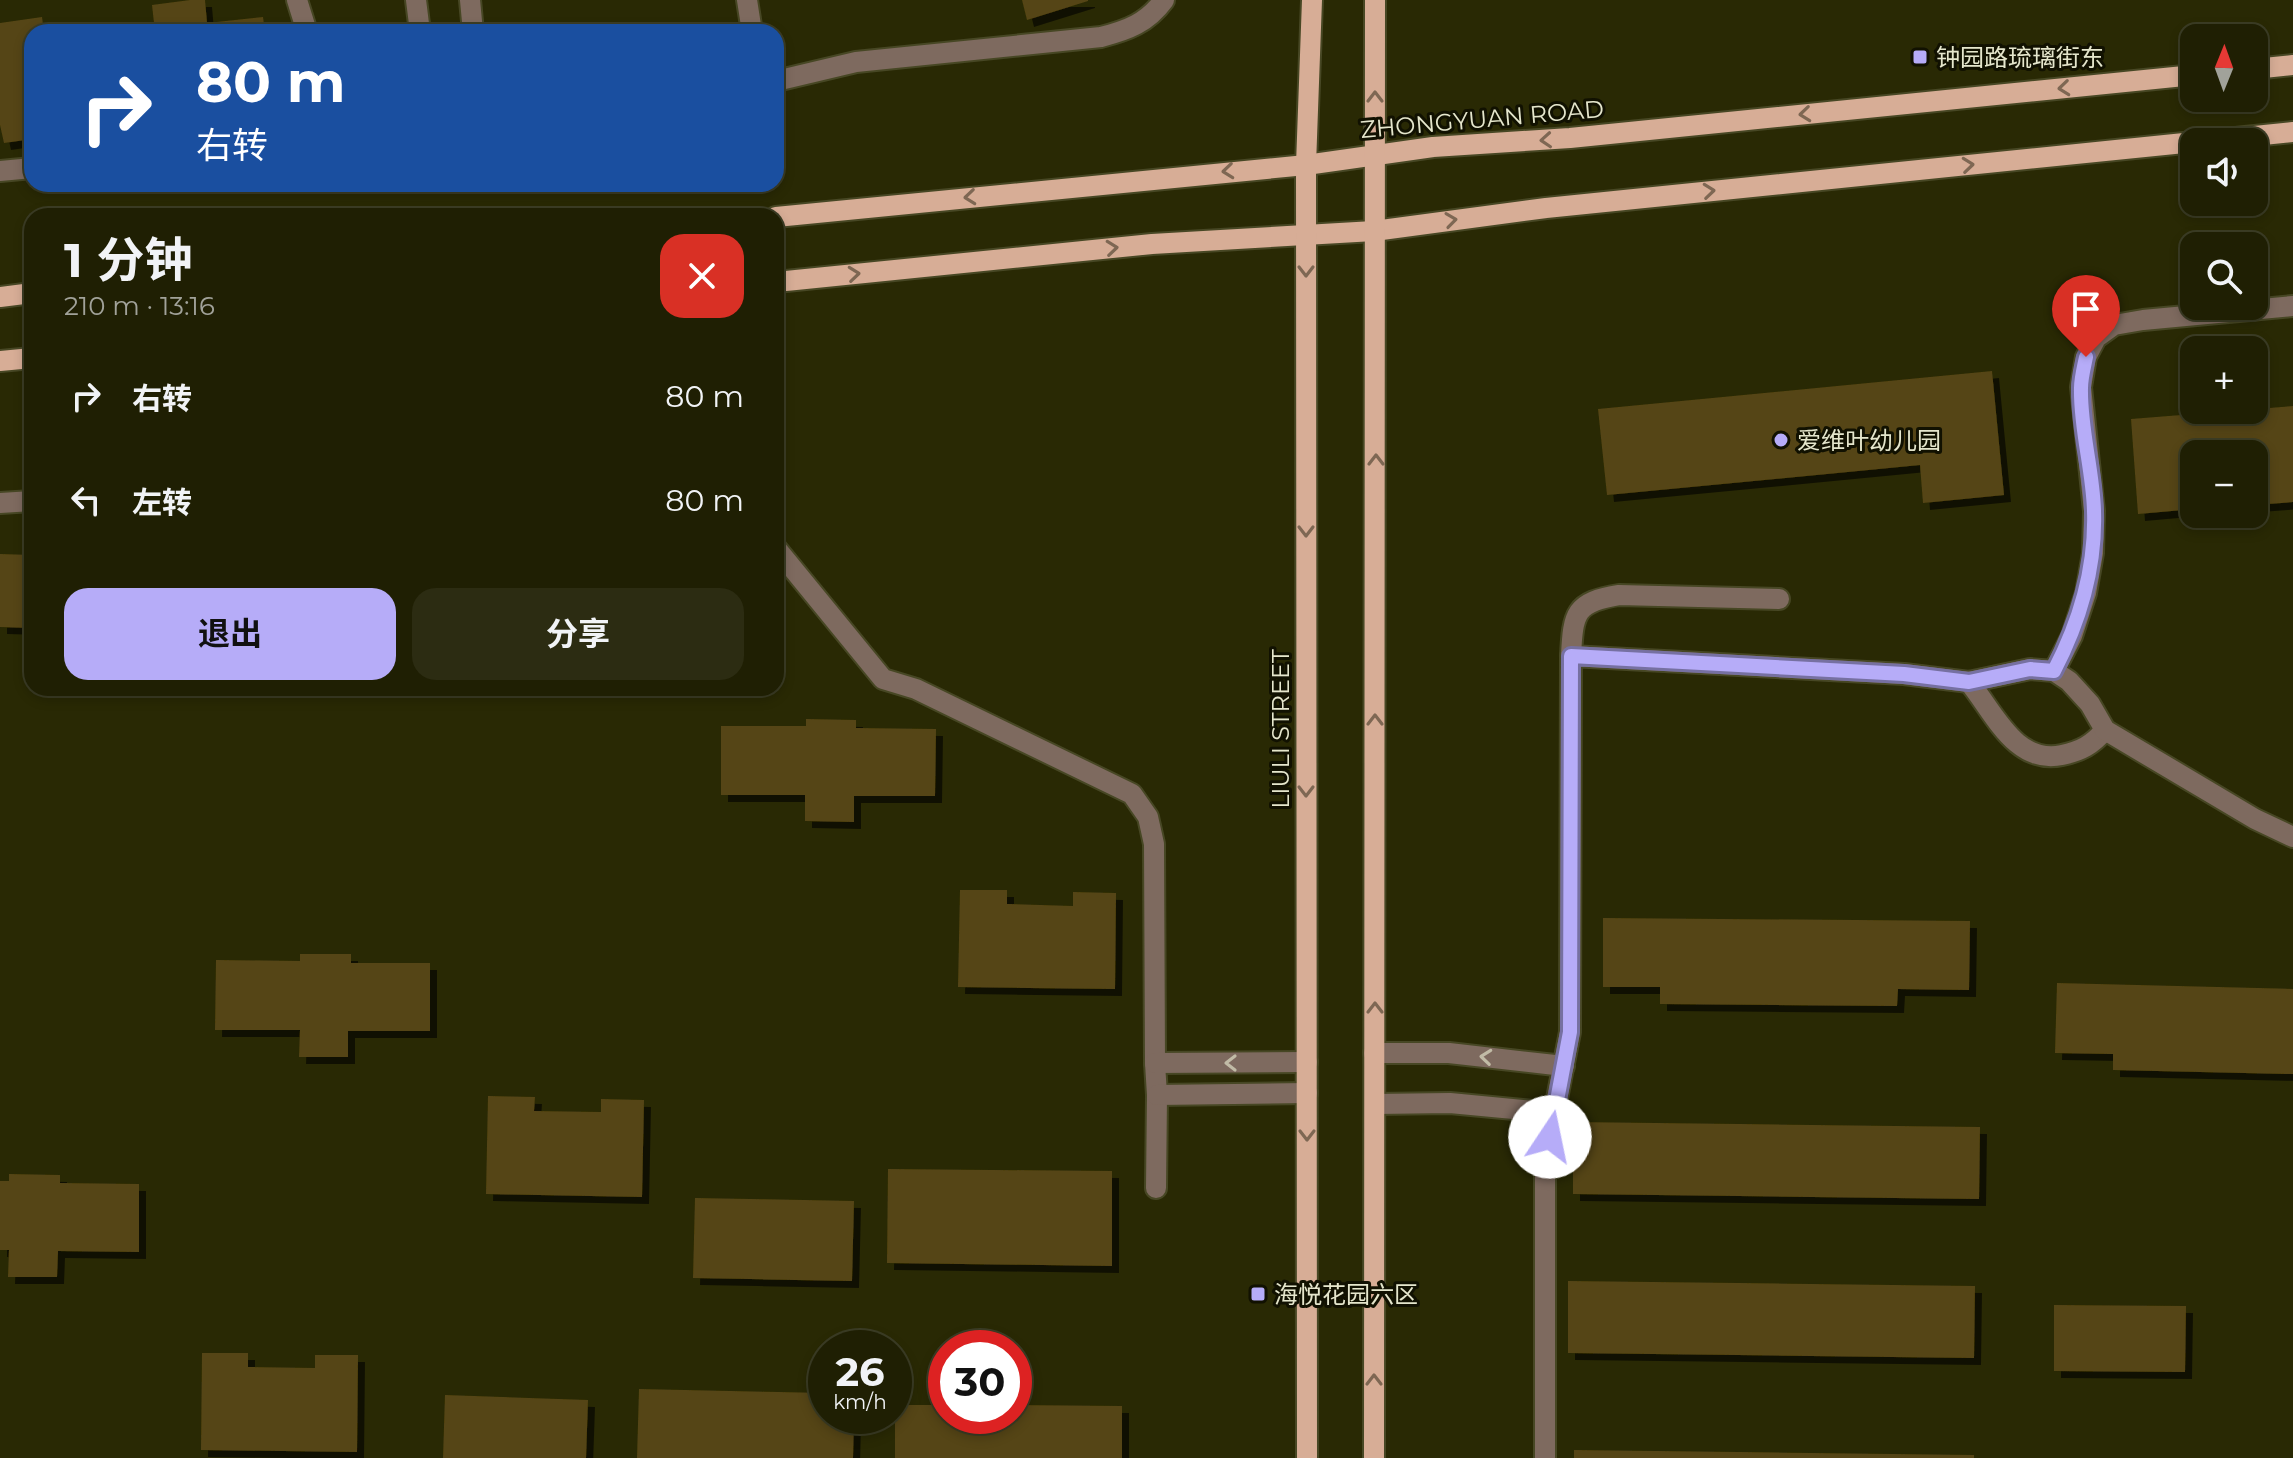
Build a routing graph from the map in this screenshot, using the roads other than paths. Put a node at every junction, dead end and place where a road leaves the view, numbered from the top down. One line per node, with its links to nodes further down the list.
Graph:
1 (297, 0): 8 (street)
2 (416, 0): 9 (street)
3 (470, 0): 10 (street)
4 (747, 0): 11 (street)
5 (1164, 0): 15 (street)
6 (1312, 0): 20 (main road, LIULI STREET)
7 (1375, 0): 19 (main road, one-way to 7)
8 (304, 24)
9 (419, 24)
10 (472, 24)
11 (751, 24)
12 (2293, 65): 13 (main road)
13 (2268, 68)
14 (2180, 76): 19 (main road, ZHONGYUAN ROAD, one-way to 19)
15 (784, 79)
16 (2293, 132): 17 (main road)
17 (2268, 135)
18 (2180, 144): 24 (main road, one-way to 18)
19 (1375, 154): 20 (main road, ZHONGYUAN ROAD); 24 (main road)
20 (1306, 165): 23 (main road, ZHONGYUAN ROAD, one-way to 23); 25 (main road, LIULI STREET)
21 (24, 169): 22 (street)
22 (0, 171)
23 (784, 216)
24 (1374, 231): 25 (main road); 41 (main road, one-way to 24)
25 (1306, 236): 26 (main road, one-way to 25); 42 (main road, LIULI STREET, one-way to 42)
26 (784, 281)
27 (24, 294): 28 (main road)
28 (0, 297)
29 (2293, 306): 37 (street)
30 (24, 359): 31 (main road)
31 (0, 361)
32 (24, 502): 33 (street)
33 (0, 503)
34 (784, 558): 43 (street)
35 (1779, 599): 36 (street)
36 (1571, 656): 38 (street); 44 (street)
37 (2054, 671): 38 (street); 39 (street)
38 (1969, 682): 39 (street)
39 (2105, 730): 40 (street)
40 (2293, 837)
41 (1374, 1053): 44 (street, one-way to 41); 47 (main road)
42 (1307, 1062): 43 (street, one-way to 43); 45 (main road, LIULI STREET)
43 (1155, 1063): 46 (street)
44 (1564, 1066): 48 (street)
45 (1307, 1093): 46 (street); 50 (main road, LIULI STREET, one-way to 50)
46 (1157, 1095): 49 (street)
47 (1375, 1104): 48 (street); 51 (main road, one-way to 47)
48 (1554, 1113): 52 (street)
49 (1156, 1188)
50 (1307, 1458)
51 (1374, 1458)
52 (1545, 1458)

